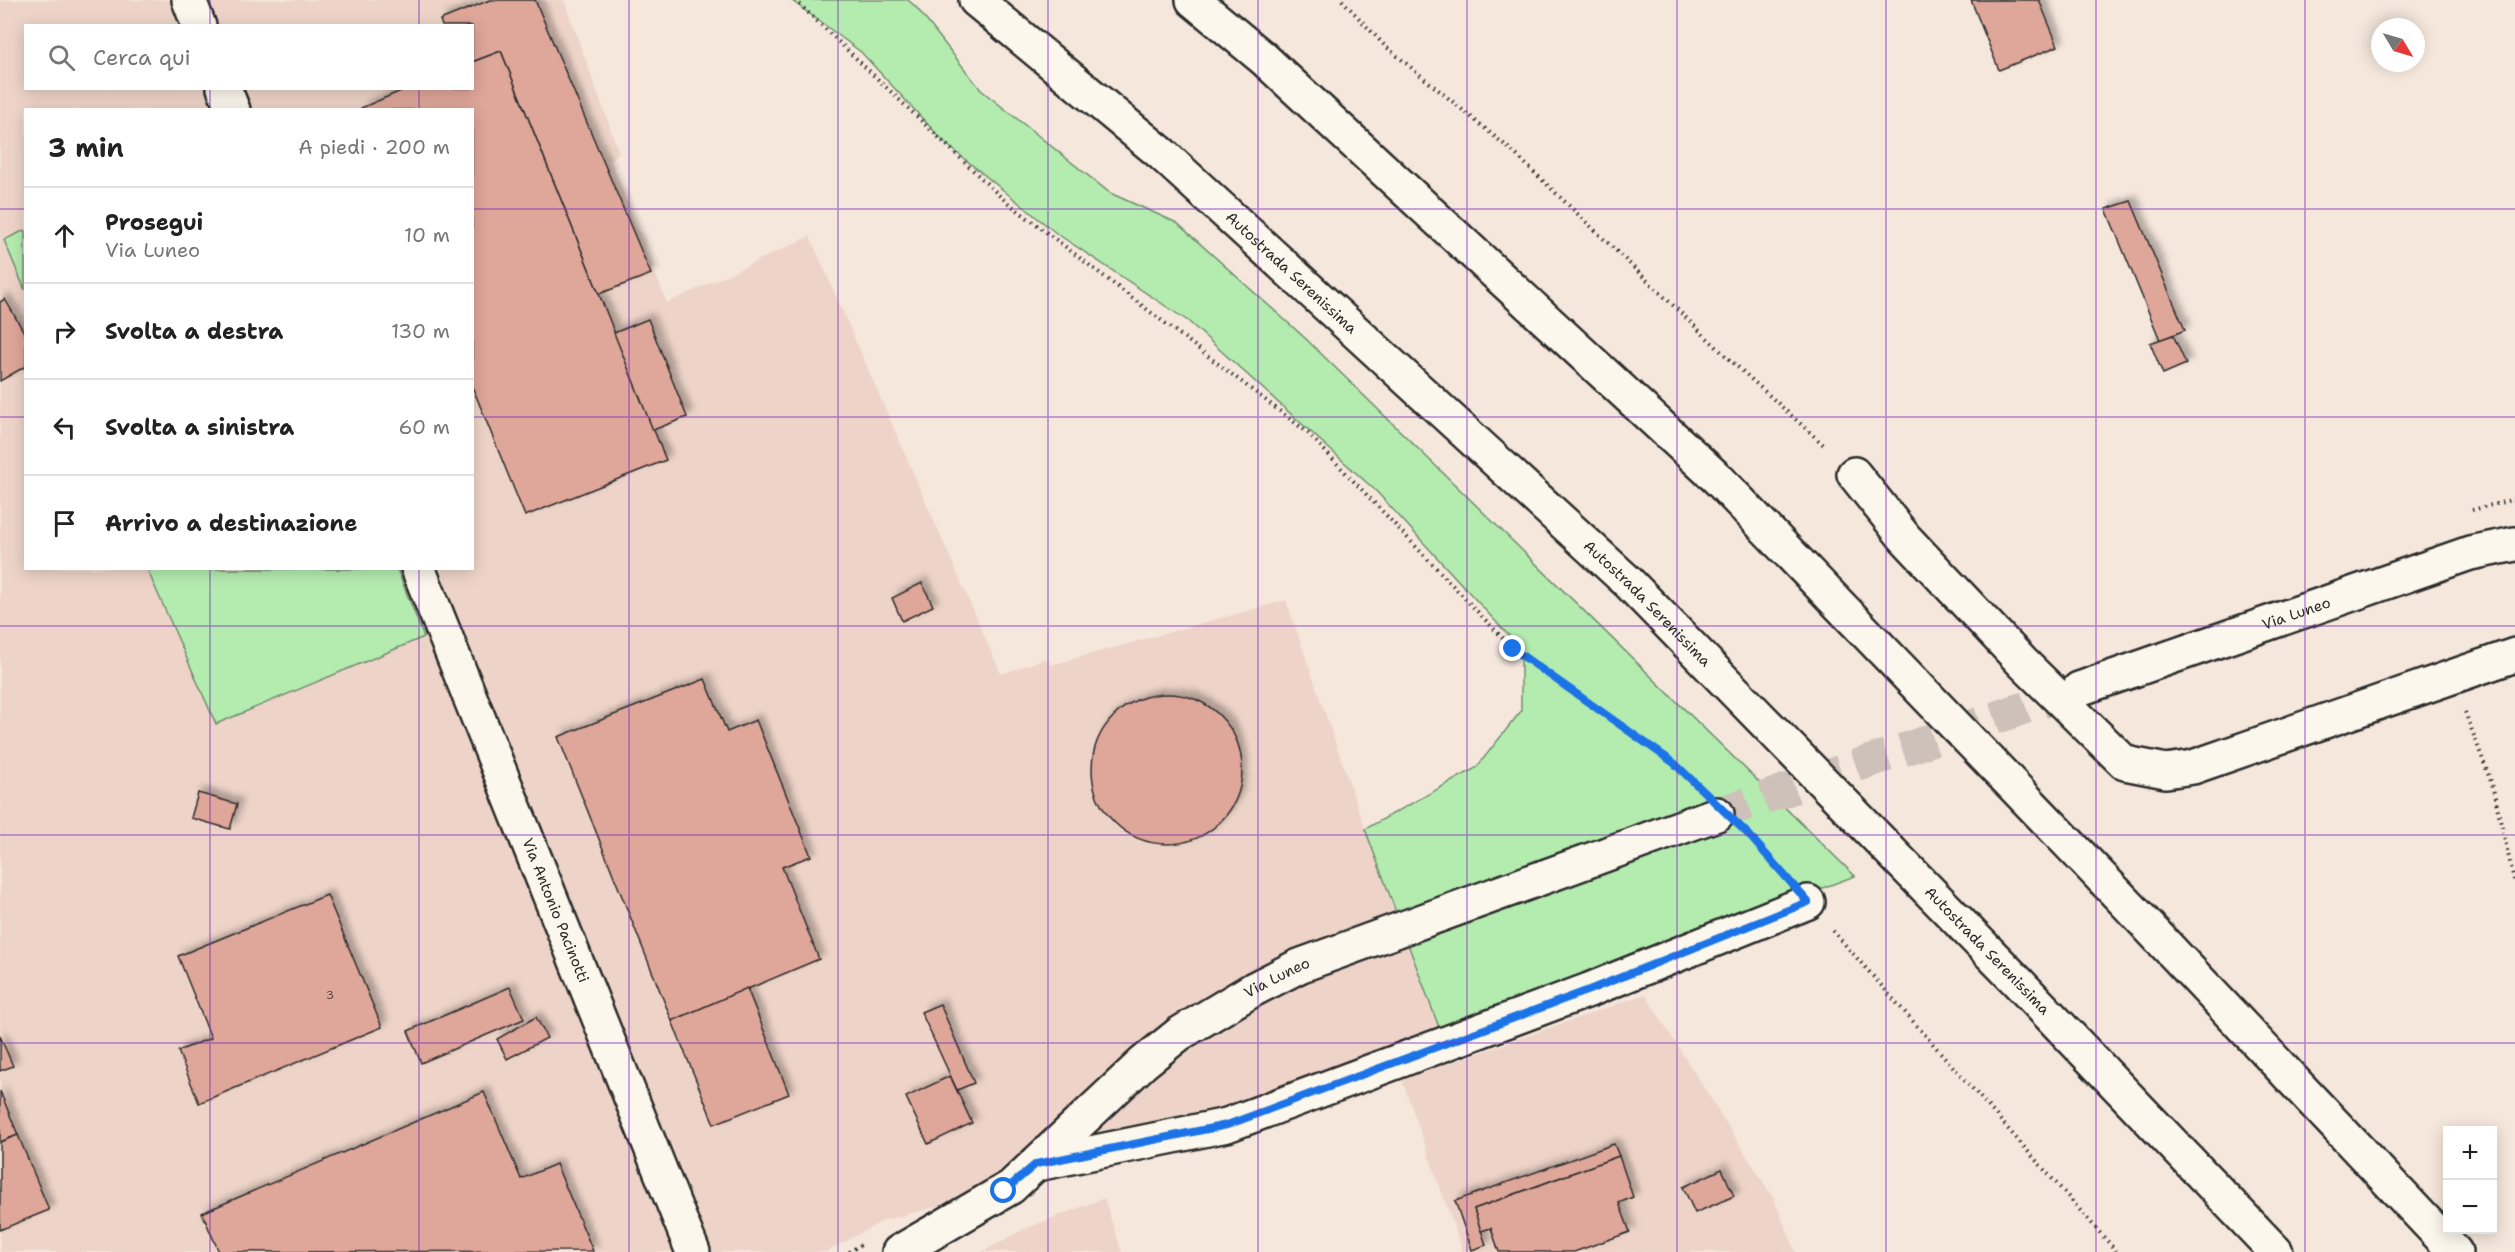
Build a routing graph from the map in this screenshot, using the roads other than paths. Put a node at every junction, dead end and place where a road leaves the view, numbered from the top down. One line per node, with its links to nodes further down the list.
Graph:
1 (189, 0): 4 (main road)
2 (976, 0): 17 (main road, Autostrada Serenissima)
3 (1193, 0): 18 (main road)
4 (198, 24)
5 (225, 90): 6 (main road)
6 (232, 108)
7 (1854, 474): 10 (main road)
8 (2515, 544): 11 (main road, Via Luneo)
9 (419, 570): 15 (main road, Via Antonio Pacinotti)
10 (2515, 655)
11 (2079, 689)
12 (1729, 820): 14 (main road, Via Luneo)
13 (1808, 902): 14 (main road)
14 (1036, 1164): 16 (main road, Via Luneo)
15 (693, 1252)
16 (900, 1252)
17 (2276, 1252)
18 (2455, 1252)

